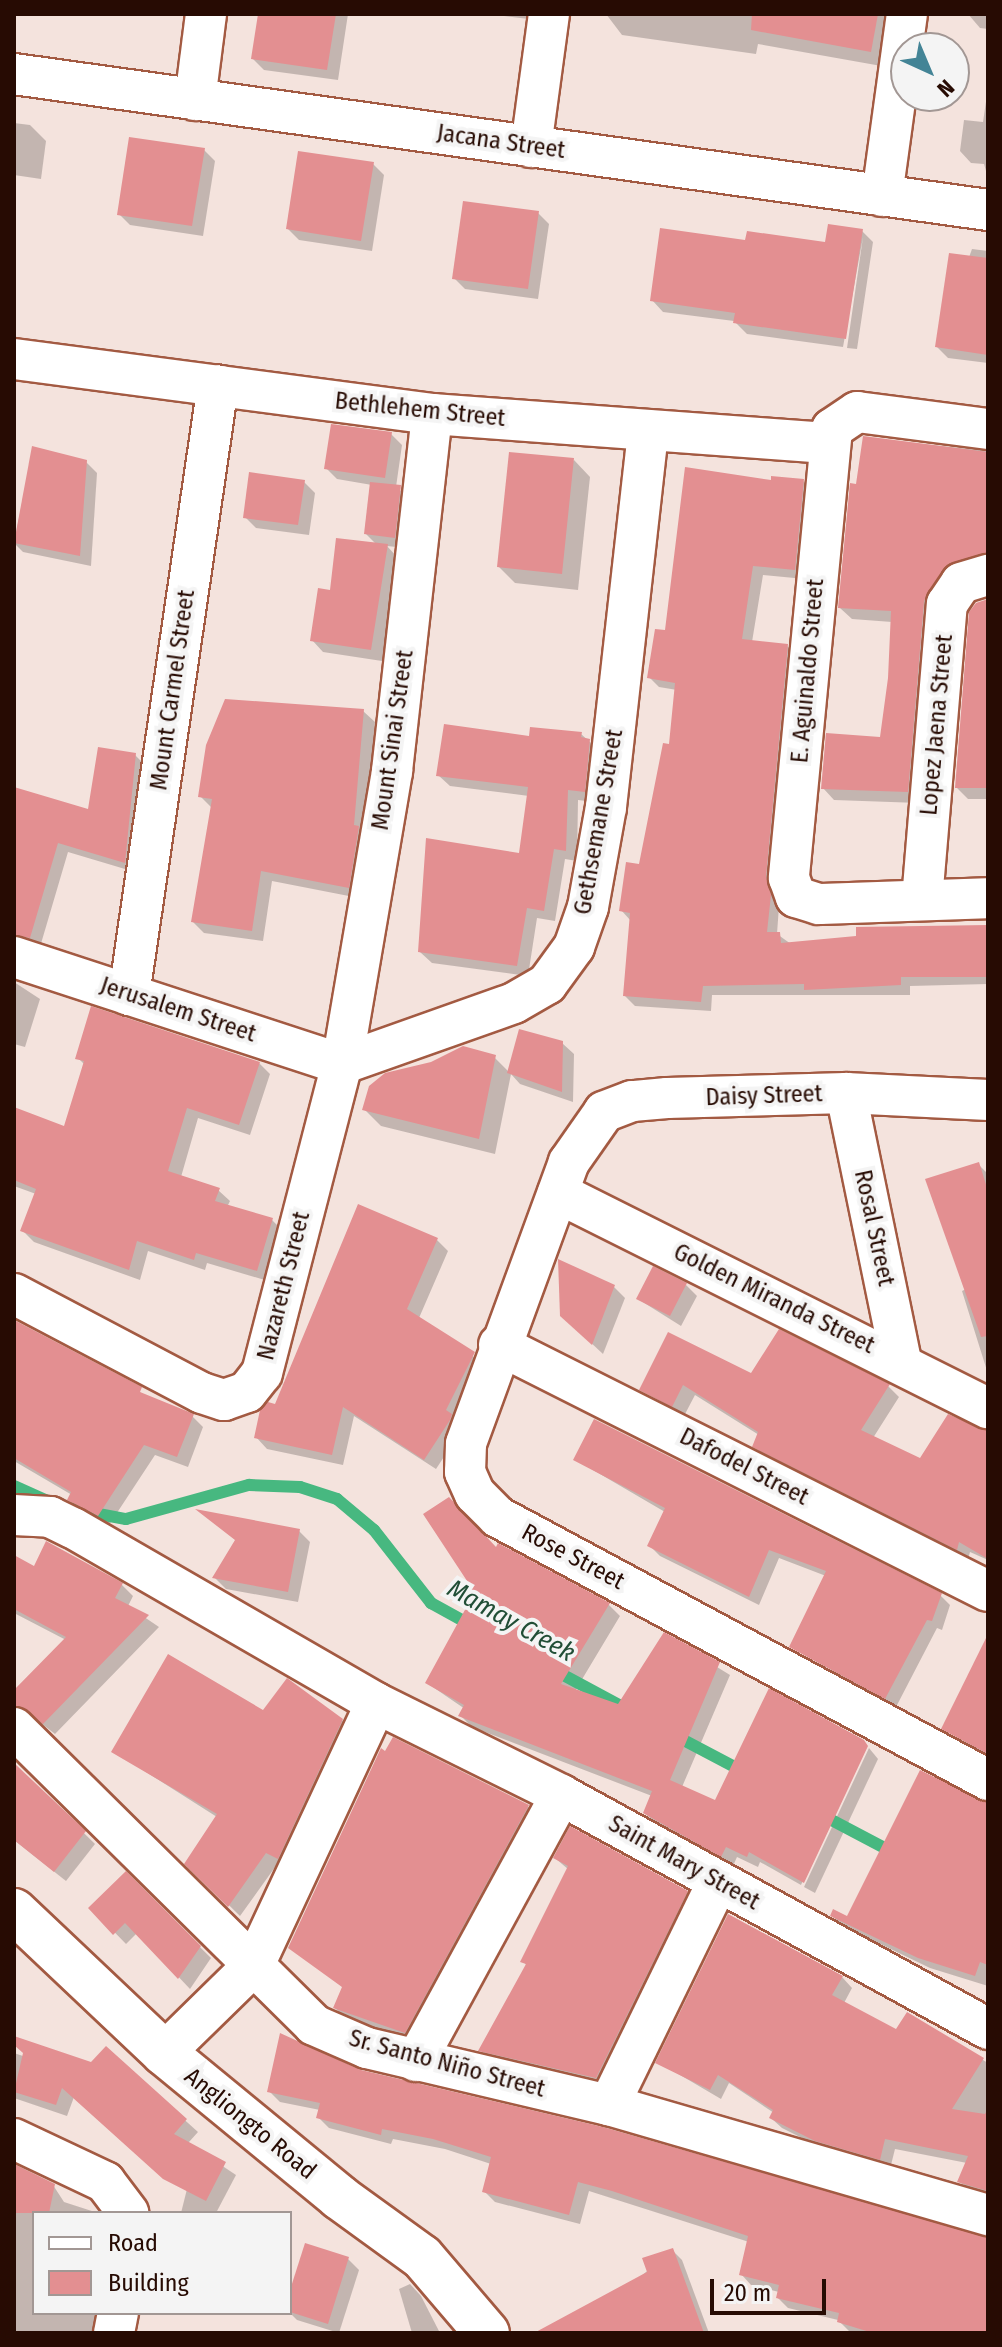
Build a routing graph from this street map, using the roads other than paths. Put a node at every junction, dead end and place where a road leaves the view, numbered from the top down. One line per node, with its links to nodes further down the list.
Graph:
1 (206, 14): 5 (street)
2 (549, 14): 6 (street)
3 (907, 14): 7 (street)
4 (14, 74): 5 (street, Jacana Street)
5 (195, 100): 6 (street, Jacana Street)
6 (531, 147): 7 (street, Jacana Street)
7 (882, 196): 8 (street, Jacana Street)
8 (988, 210)
9 (14, 359): 10 (street, Bethlehem Street)
10 (218, 385): 11 (street, Bethlehem Street); 19 (street, Mount Carmel Street)
11 (432, 414): 13 (street, Bethlehem Street); 20 (street, Mount Sinai Street)
12 (988, 429): 14 (street)
13 (648, 430): 14 (street, Bethlehem Street); 20 (street, Gethsemane Street)
14 (827, 443): 17 (street, E. Aguinaldo Street)
15 (988, 575): 17 (street, Lopez Jaena Street)
16 (988, 898): 17 (street)
17 (922, 900)
18 (14, 957): 19 (street, Jerusalem Street)
19 (129, 995): 20 (street, Jerusalem Street)
20 (342, 1064): 24 (street, Nazareth Street)
21 (846, 1093): 22 (street, Daisy Street); 23 (street, Daisy Street); 26 (street, Rosal Street)
22 (988, 1100)
23 (564, 1177): 25 (street, Rose Street); 26 (street, Golden Miranda Street)
24 (14, 1294)
25 (499, 1345): 29 (street, Dafodel Street); 32 (street, Rose Street)
26 (901, 1362): 27 (street, Golden Miranda Street)
27 (988, 1408)
28 (14, 1515): 30 (street, Saint Mary Street)
29 (988, 1591)
30 (376, 1703): 33 (street, Saint Mary Street); 36 (street)
31 (14, 1728): 36 (street, Sr. Santo Niño Street)
32 (988, 1780)
33 (561, 1795): 34 (street, Saint Mary Street); 39 (street)
34 (718, 1882): 37 (street, Saint Mary Street); 40 (street)
35 (14, 1911): 38 (main road, Angliongto Road)
36 (254, 1965): 38 (street); 39 (street, Sr. Santo Niño Street)
37 (988, 2029)
38 (164, 2053): 44 (main road, Angliongto Road)
39 (416, 2061): 40 (street, Sr. Santo Niño Street)
40 (609, 2105): 43 (street, Sr. Santo Niño Street)
41 (14, 2139): 42 (street)
42 (126, 2211)
43 (988, 2215)
44 (487, 2333)

